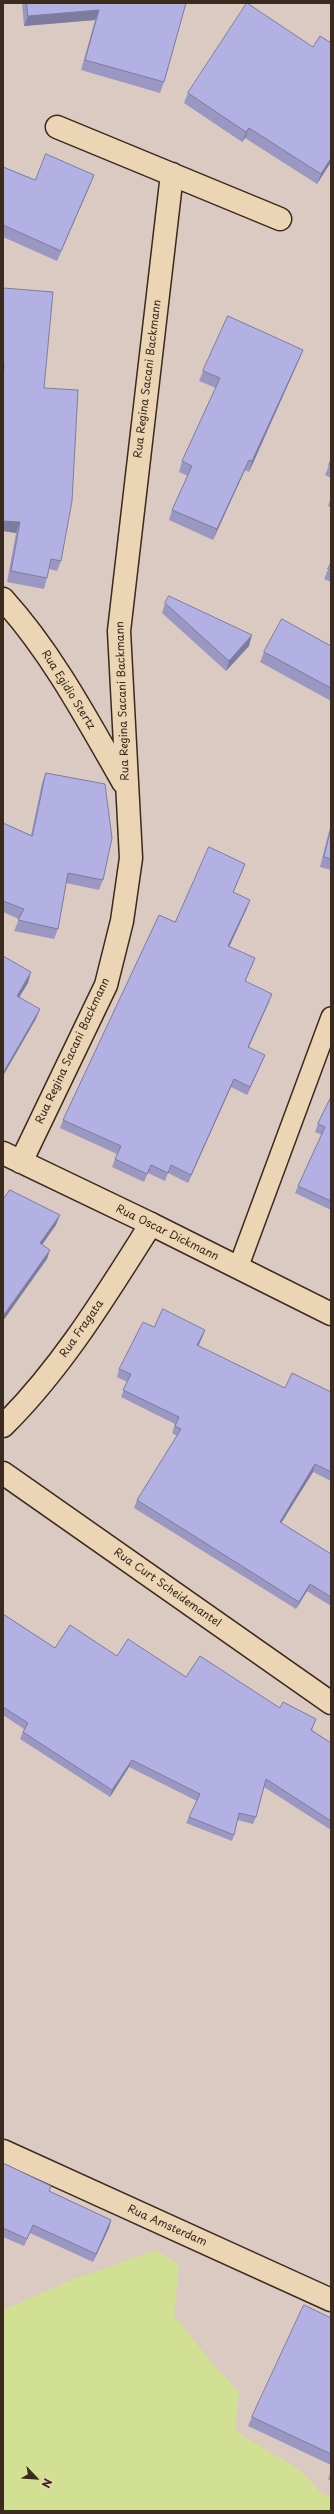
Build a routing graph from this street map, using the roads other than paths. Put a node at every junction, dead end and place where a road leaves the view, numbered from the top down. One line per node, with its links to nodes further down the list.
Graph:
1 (57, 127): 2 (street)
2 (172, 174): 3 (street); 5 (street, Rua Regina Sacani Backmann)
3 (280, 219)
4 (3, 599): 5 (street, Rua Egidio Stertz)
5 (126, 787): 7 (street, Rua Regina Sacani Backmann)
6 (331, 1017): 9 (lane)
7 (12, 1158): 8 (street, Rua Oscar Dickmann)
8 (151, 1224): 9 (street, Rua Oscar Dickmann); 11 (street, Rua Fragata)
9 (238, 1268): 10 (street, Rua Oscar Dickmann)
10 (331, 1314)
11 (3, 1426)
12 (3, 1473): 13 (street, Rua Curt Scheidemantel)
13 (331, 1703)
14 (3, 2151): 15 (street, Rua Amsterdam)
15 (331, 2300)

